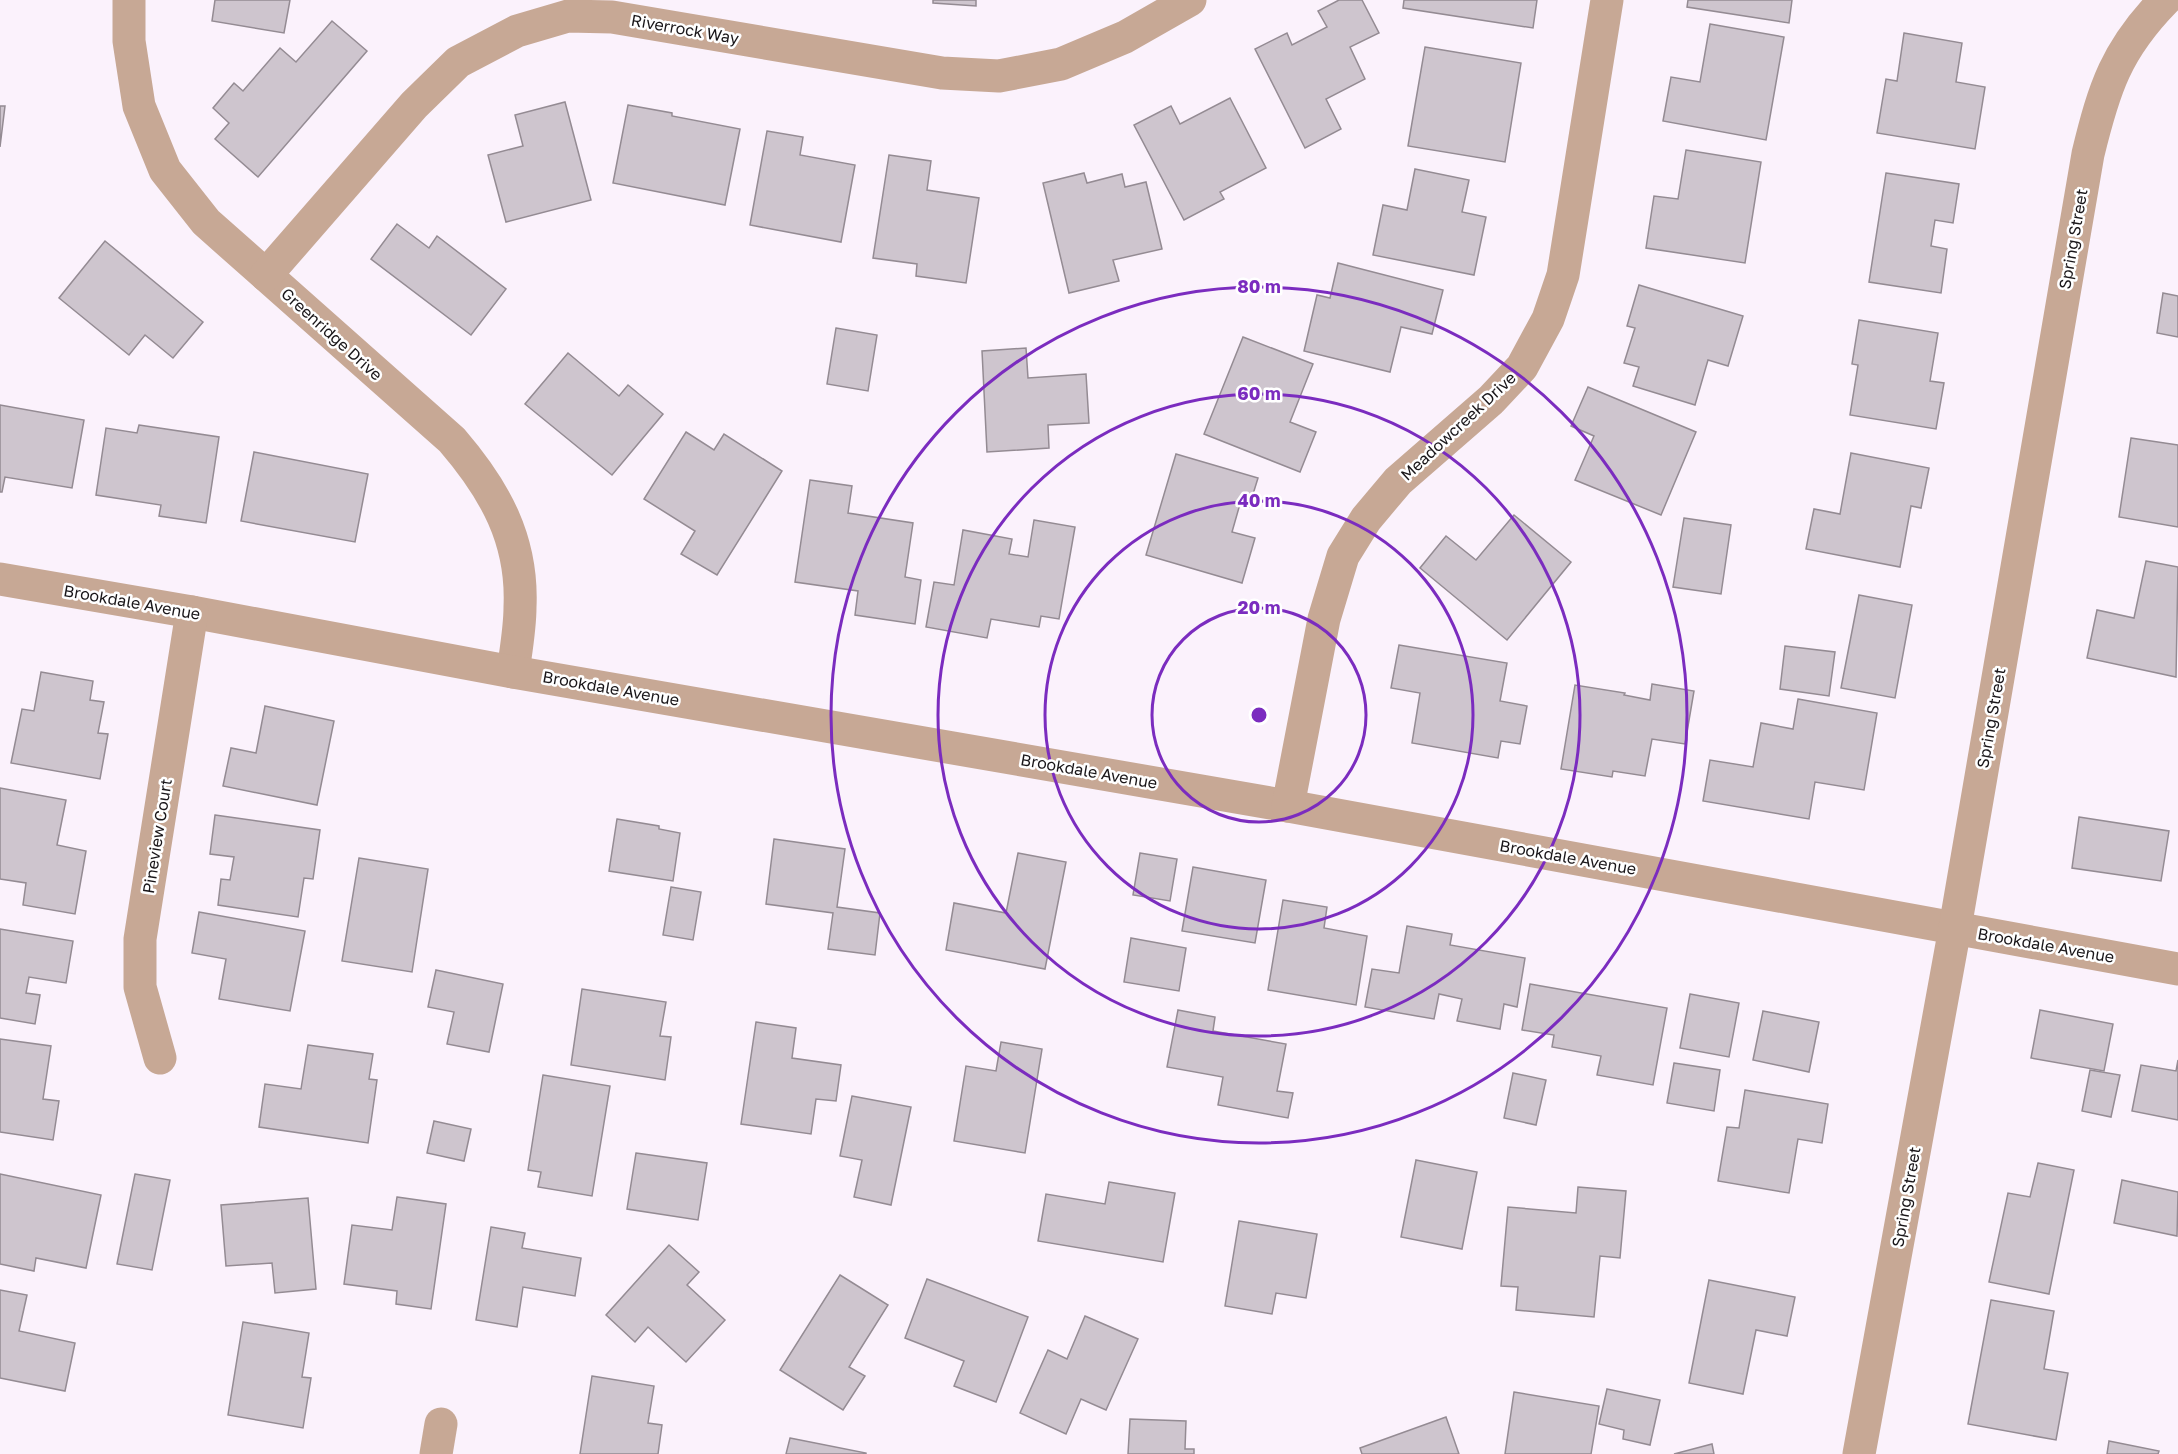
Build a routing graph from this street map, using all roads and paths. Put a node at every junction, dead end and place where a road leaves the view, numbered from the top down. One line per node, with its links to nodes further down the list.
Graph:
1 (129, 0): 6 (street, Greenridge Drive)
2 (1191, 0): 5 (street, Riverrock Way)
3 (1607, 0): 10 (street, Meadowcreek Drive)
4 (2165, 0): 11 (street, Spring Street)
5 (613, 9): 6 (street, Riverrock Way)
6 (266, 275): 9 (street, Greenridge Drive)
7 (0, 579): 8 (street, Brookdale Avenue)
8 (192, 612): 9 (street, Brookdale Avenue); 13 (street, Pineview Court)
9 (513, 672): 10 (street, Brookdale Avenue)
10 (1288, 806): 11 (street, Brookdale Avenue)
11 (1955, 928): 12 (street, Brookdale Avenue); 14 (street, Spring Street)
12 (2178, 969)
13 (160, 1058)
14 (1859, 1454)

